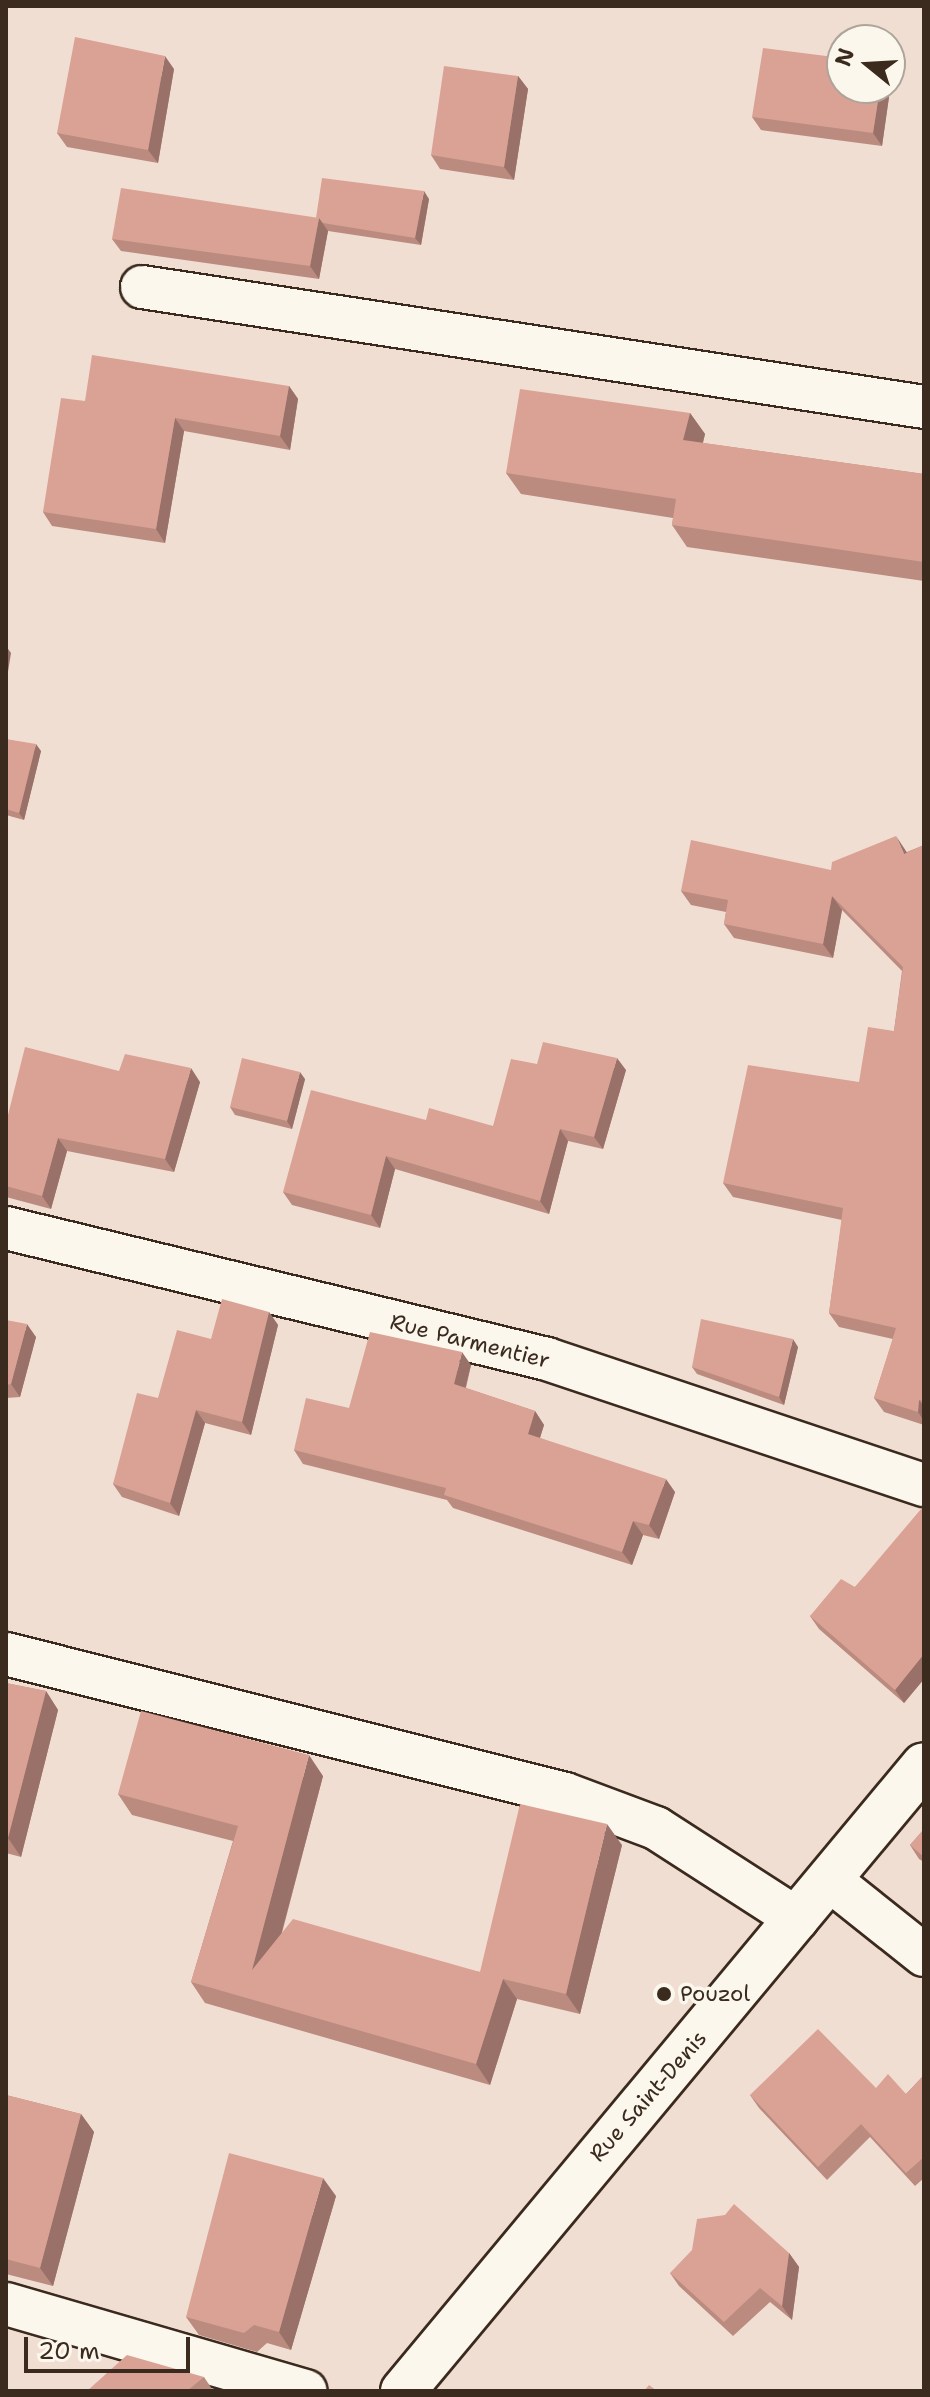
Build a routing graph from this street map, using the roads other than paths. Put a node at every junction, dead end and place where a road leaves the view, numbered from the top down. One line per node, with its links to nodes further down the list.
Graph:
1 (142, 287): 2 (street)
2 (924, 407)
3 (6, 1228): 4 (street, Rue Parmentier)
4 (924, 1485)
5 (6, 1654): 8 (street)
6 (924, 1765): 7 (main road, Rue Saint-Denis)
7 (831, 1881): 8 (main road, Rue Saint-Denis); 9 (street)
8 (797, 1919): 12 (main road, Rue Saint-Denis)
9 (924, 1955)
10 (6, 2304): 11 (street)
11 (306, 2391)
12 (403, 2391)

